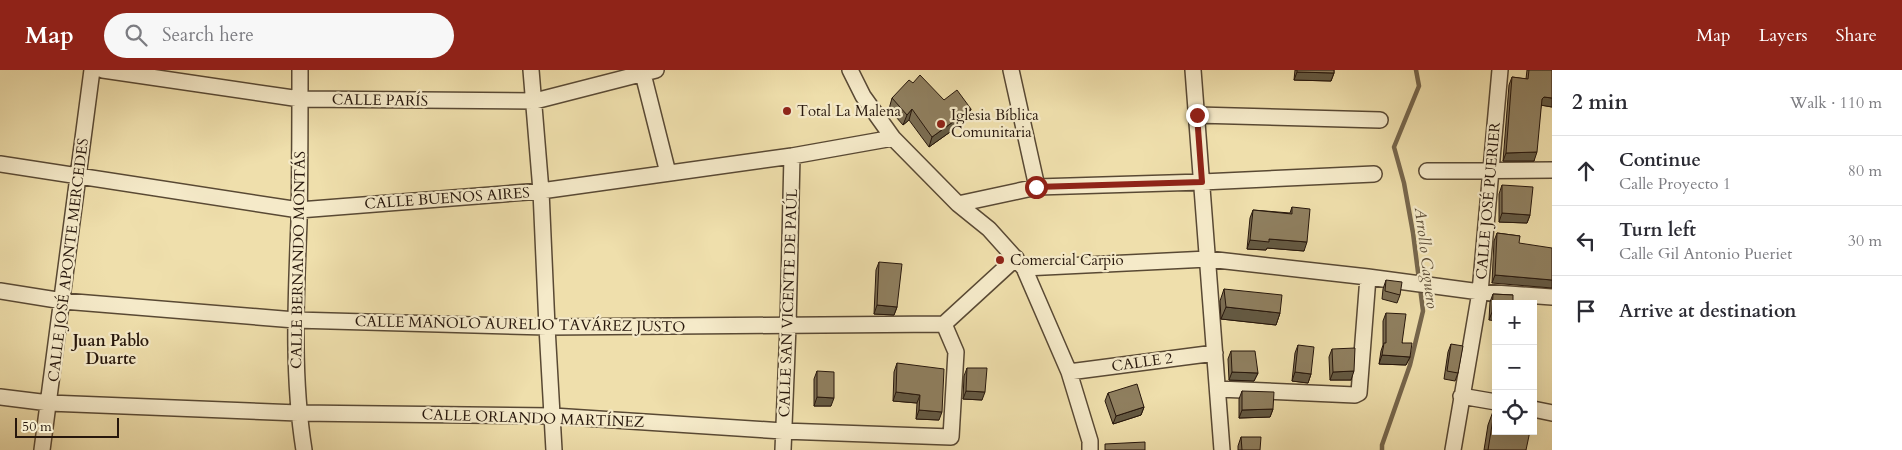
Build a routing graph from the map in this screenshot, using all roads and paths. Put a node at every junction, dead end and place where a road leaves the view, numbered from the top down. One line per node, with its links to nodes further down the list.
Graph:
1 (92, 70): 22 (street, CALLE JOSÉ APONTE MERCEDES)
2 (103, 70): 10 (street, CALLE PARÍS)
3 (300, 70): 10 (street, CALLE BERNANDO MONTÁS)
4 (531, 70): 11 (street)
5 (850, 70): 14 (street)
6 (1011, 70): 24 (street)
7 (1193, 70): 12 (street)
8 (1500, 70): 19 (street, CALLE JOSÉ PUERIER)
9 (647, 71): 11 (street, CALLE PARÍS); 20 (street)
10 (300, 99): 11 (street, CALLE PARÍS); 27 (street, CALLE BERNANDO MONTÁS)
11 (535, 101): 25 (street)
12 (1197, 115): 13 (street); 23 (street)
13 (1380, 120)
14 (893, 138): 15 (street, CALLE BUENOS AIRES); 26 (street)
15 (792, 156): 20 (street, CALLE BUENOS AIRES); 37 (street, CALLE SAN VICENTE DE PAÚL)
16 (0, 164): 22 (street, CALLE BUENOS AIRES)
17 (1552, 170): 19 (street)
18 (1427, 171): 19 (street)
19 (1491, 171): 32 (street, CALLE JOSÉ PUERIER)
20 (668, 173): 25 (street, CALLE BUENOS AIRES)
21 (1374, 174): 23 (street)
22 (79, 177): 27 (street, CALLE BUENOS AIRES); 34 (street, CALLE JOSÉ APONTE MERCEDES)
23 (1202, 182): 24 (street); 28 (street)
24 (1036, 187): 26 (street)
25 (541, 191): 27 (street, CALLE BUENOS AIRES); 38 (street)
26 (958, 204): 29 (street)
27 (299, 210): 35 (street, CALLE BERNANDO MONTÁS)
28 (1208, 259): 29 (street); 30 (street); 39 (street)
29 (1020, 263): 36 (street); 40 (street)
30 (1368, 277): 32 (street); 41 (street)
31 (0, 291): 34 (street, CALLE MANOLO AURELIO TAVÁREZ JUSTO)
32 (1480, 292): 33 (street); 42 (street, CALLE JOSÉ PUERIER)
33 (1552, 297)
34 (63, 301): 35 (street, CALLE MANOLO AURELIO TAVÁREZ JUSTO); 45 (street, CALLE JOSÉ APONTE MERCEDES)
35 (296, 320): 38 (street, CALLE MANOLO AURELIO TAVÁREZ JUSTO); 47 (street, CALLE BERNANDO MONTÁS)
36 (944, 324): 37 (street, CALLE MANOLO AURELIO TAVÁREZ JUSTO); 50 (street, CALLE ORLANDO MARTÍNEZ)
37 (788, 326): 38 (street, CALLE MANOLO AURELIO TAVÁREZ JUSTO); 50 (street, CALLE SAN VICENTE DE PAÚL)
38 (546, 327): 49 (street)
39 (1215, 353): 40 (street, CALLE 2); 41 (street)
40 (1069, 372): 55 (street)
41 (1218, 389): 56 (street)
42 (1461, 396): 44 (street); 57 (street, CALLE JOSÉ PUERIER)
43 (0, 397): 45 (street, CALLE ORLANDO MARTÍNEZ)
44 (1492, 401)
45 (49, 403): 47 (street, CALLE ORLANDO MARTÍNEZ); 51 (street, CALLE JOSÉ APONTE MERCEDES)
46 (1537, 410): 48 (street)
47 (298, 413): 49 (street, CALLE ORLANDO MARTÍNEZ); 52 (street, CALLE BERNANDO MONTÁS)
48 (1552, 413)
49 (553, 416): 50 (street, CALLE ORLANDO MARTÍNEZ); 53 (street)
50 (784, 431): 54 (street, CALLE SAN VICENTE DE PAÚL)
51 (42, 450)
52 (304, 450)
53 (554, 450)
54 (783, 450)
55 (1090, 450)
56 (1222, 450)
57 (1453, 450)

